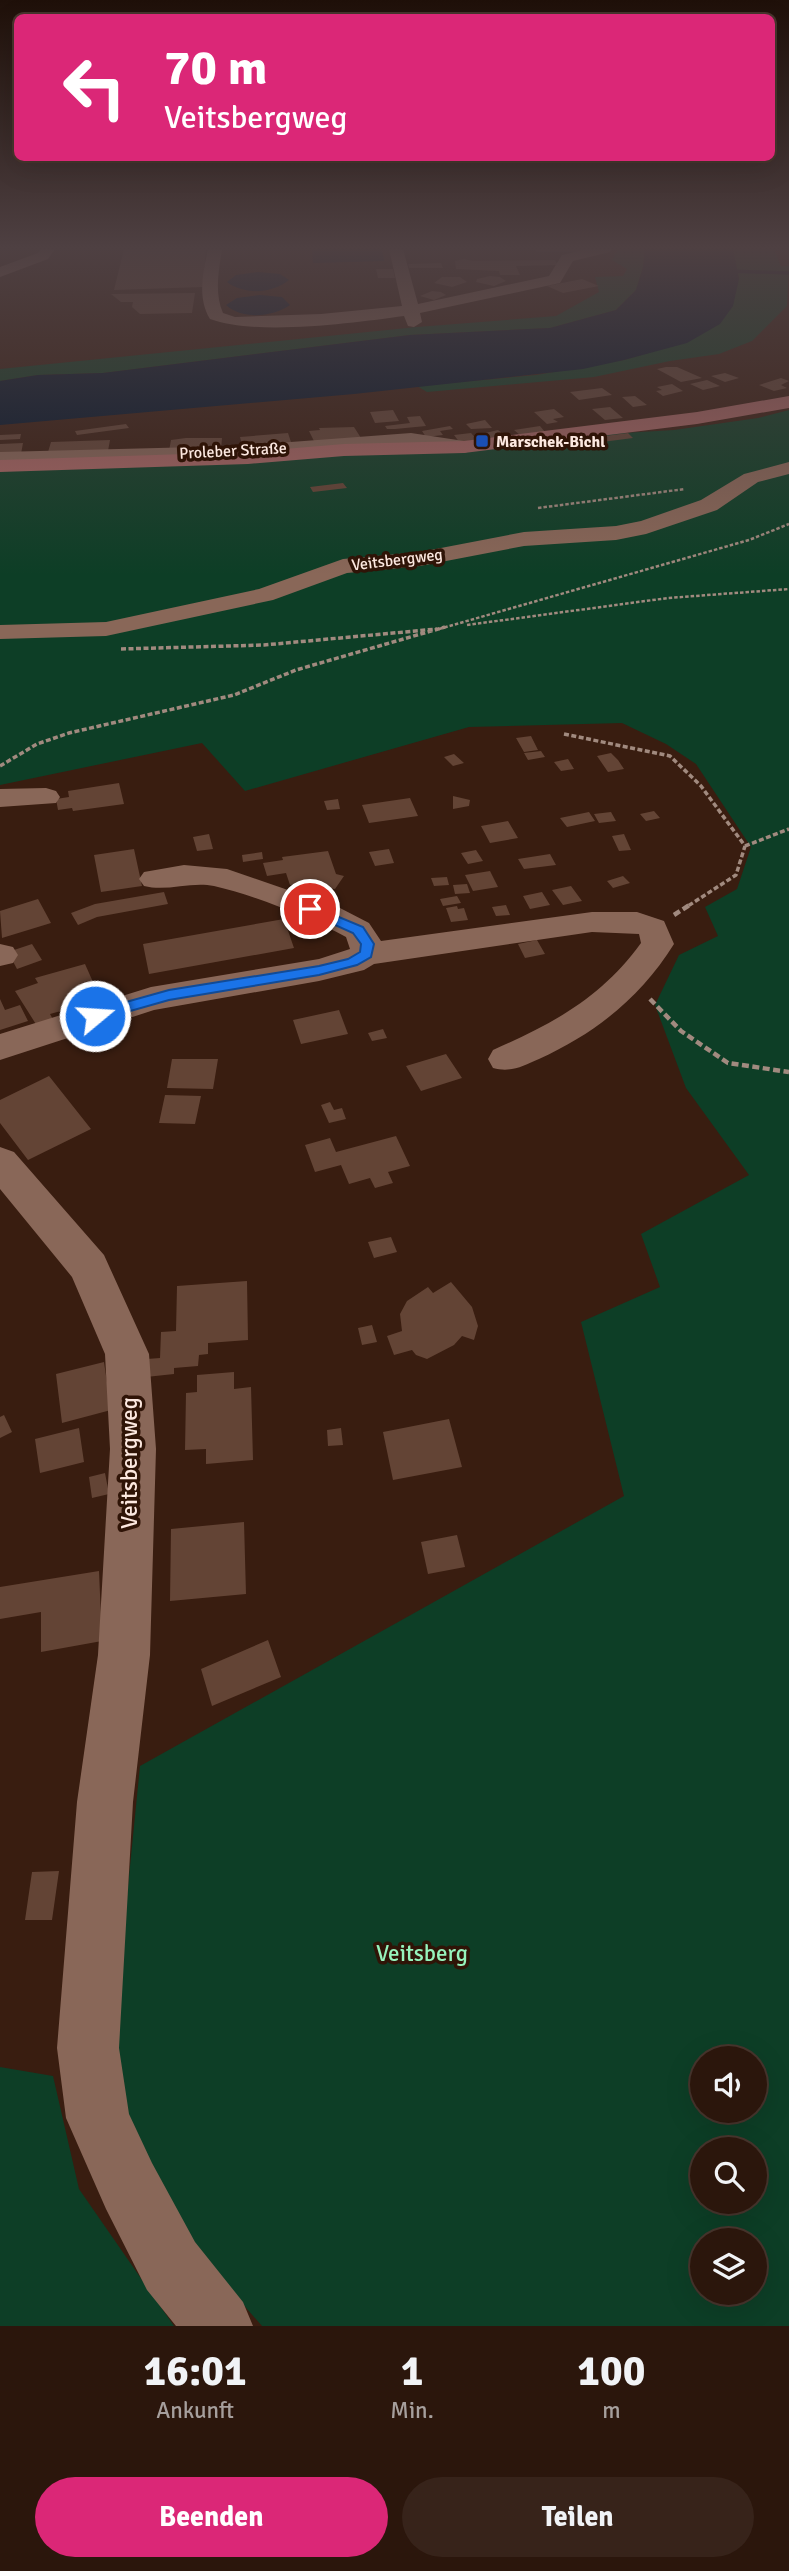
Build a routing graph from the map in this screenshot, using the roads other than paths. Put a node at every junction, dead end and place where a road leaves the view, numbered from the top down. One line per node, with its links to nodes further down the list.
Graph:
1 (789, 402): 3 (main road, Proleber Straße)
2 (411, 439): 3 (street, Proleber Straße); 4 (street, Proleber Straße); 4 (street)
3 (464, 447): 6 (main road, Proleber Straße)
4 (145, 454): 5 (street, Proleber Straße)
5 (0, 458)
6 (0, 466)
7 (789, 468): 8 (street, Veitsbergweg)
8 (0, 632)
9 (46, 797): 10 (street)
10 (0, 798)
11 (155, 878): 12 (street)
12 (366, 954): 13 (street); 14 (street)
13 (0, 1047)
14 (506, 1059)
15 (0, 1162): 16 (street, Veitsbergweg)
16 (219, 2326)

